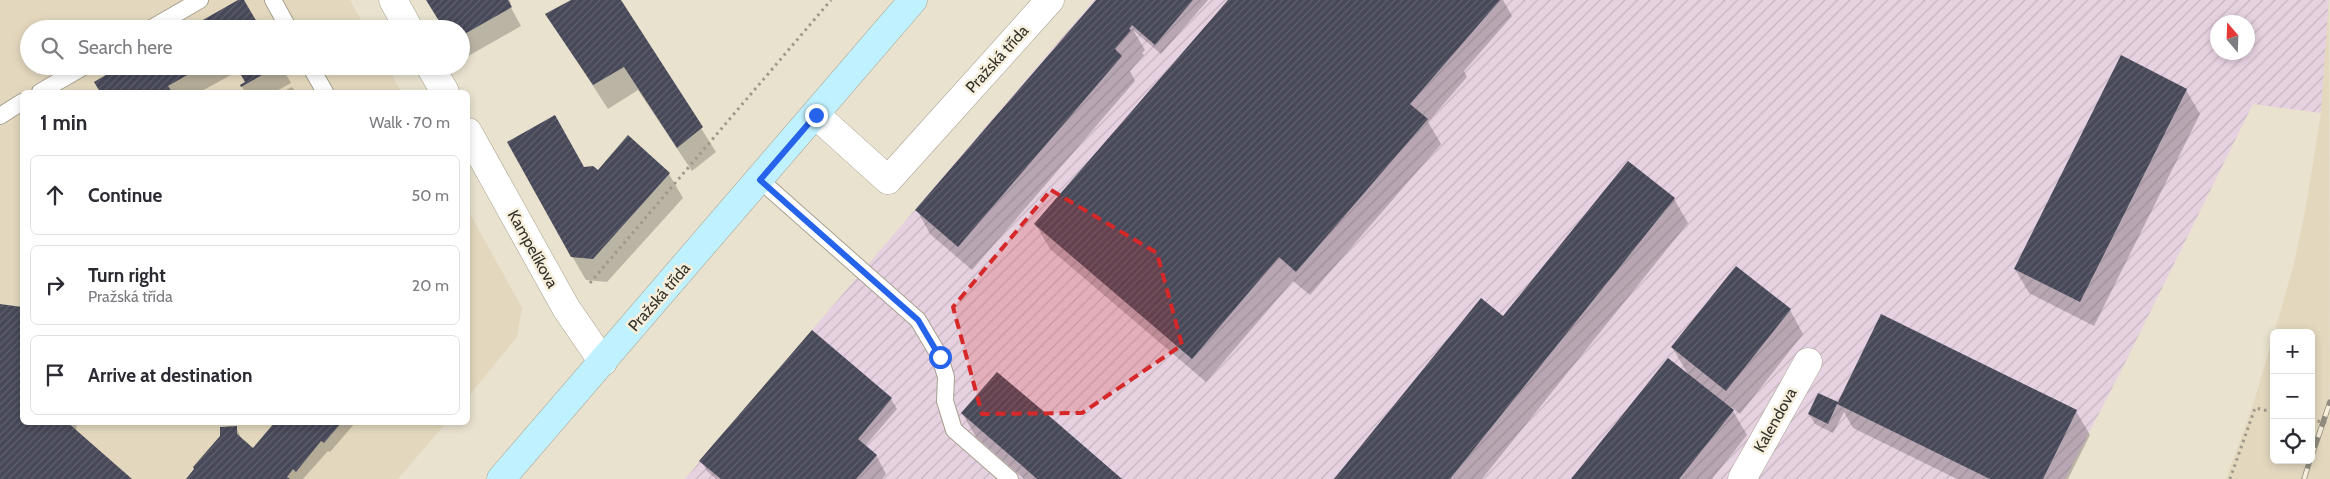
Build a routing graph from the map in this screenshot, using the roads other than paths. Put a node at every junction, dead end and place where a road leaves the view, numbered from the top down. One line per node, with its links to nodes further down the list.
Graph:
1 (200, 0): 6 (lane)
2 (273, 0): 7 (lane)
3 (393, 0): 8 (street)
4 (913, 0): 16 (street, Pražská třída)
5 (1050, 0): 16 (street, Pražská třída)
6 (166, 20)
7 (284, 20)
8 (404, 20)
9 (69, 75): 12 (lane)
10 (315, 75): 13 (lane)
11 (435, 75): 14 (street)
12 (43, 90)
13 (324, 90)
14 (444, 90)
15 (20, 103): 17 (lane)
16 (816, 115): 19 (street, Pražská třída)
17 (0, 116)
18 (470, 136): 20 (street, Kampelíkova)
19 (760, 180): 20 (street, Pražská třída); 23 (lane)
20 (603, 362): 22 (street, Pražská třída)
21 (1808, 362): 24 (street, Kalendova)
22 (501, 479)
23 (1010, 479)
24 (1742, 479)

